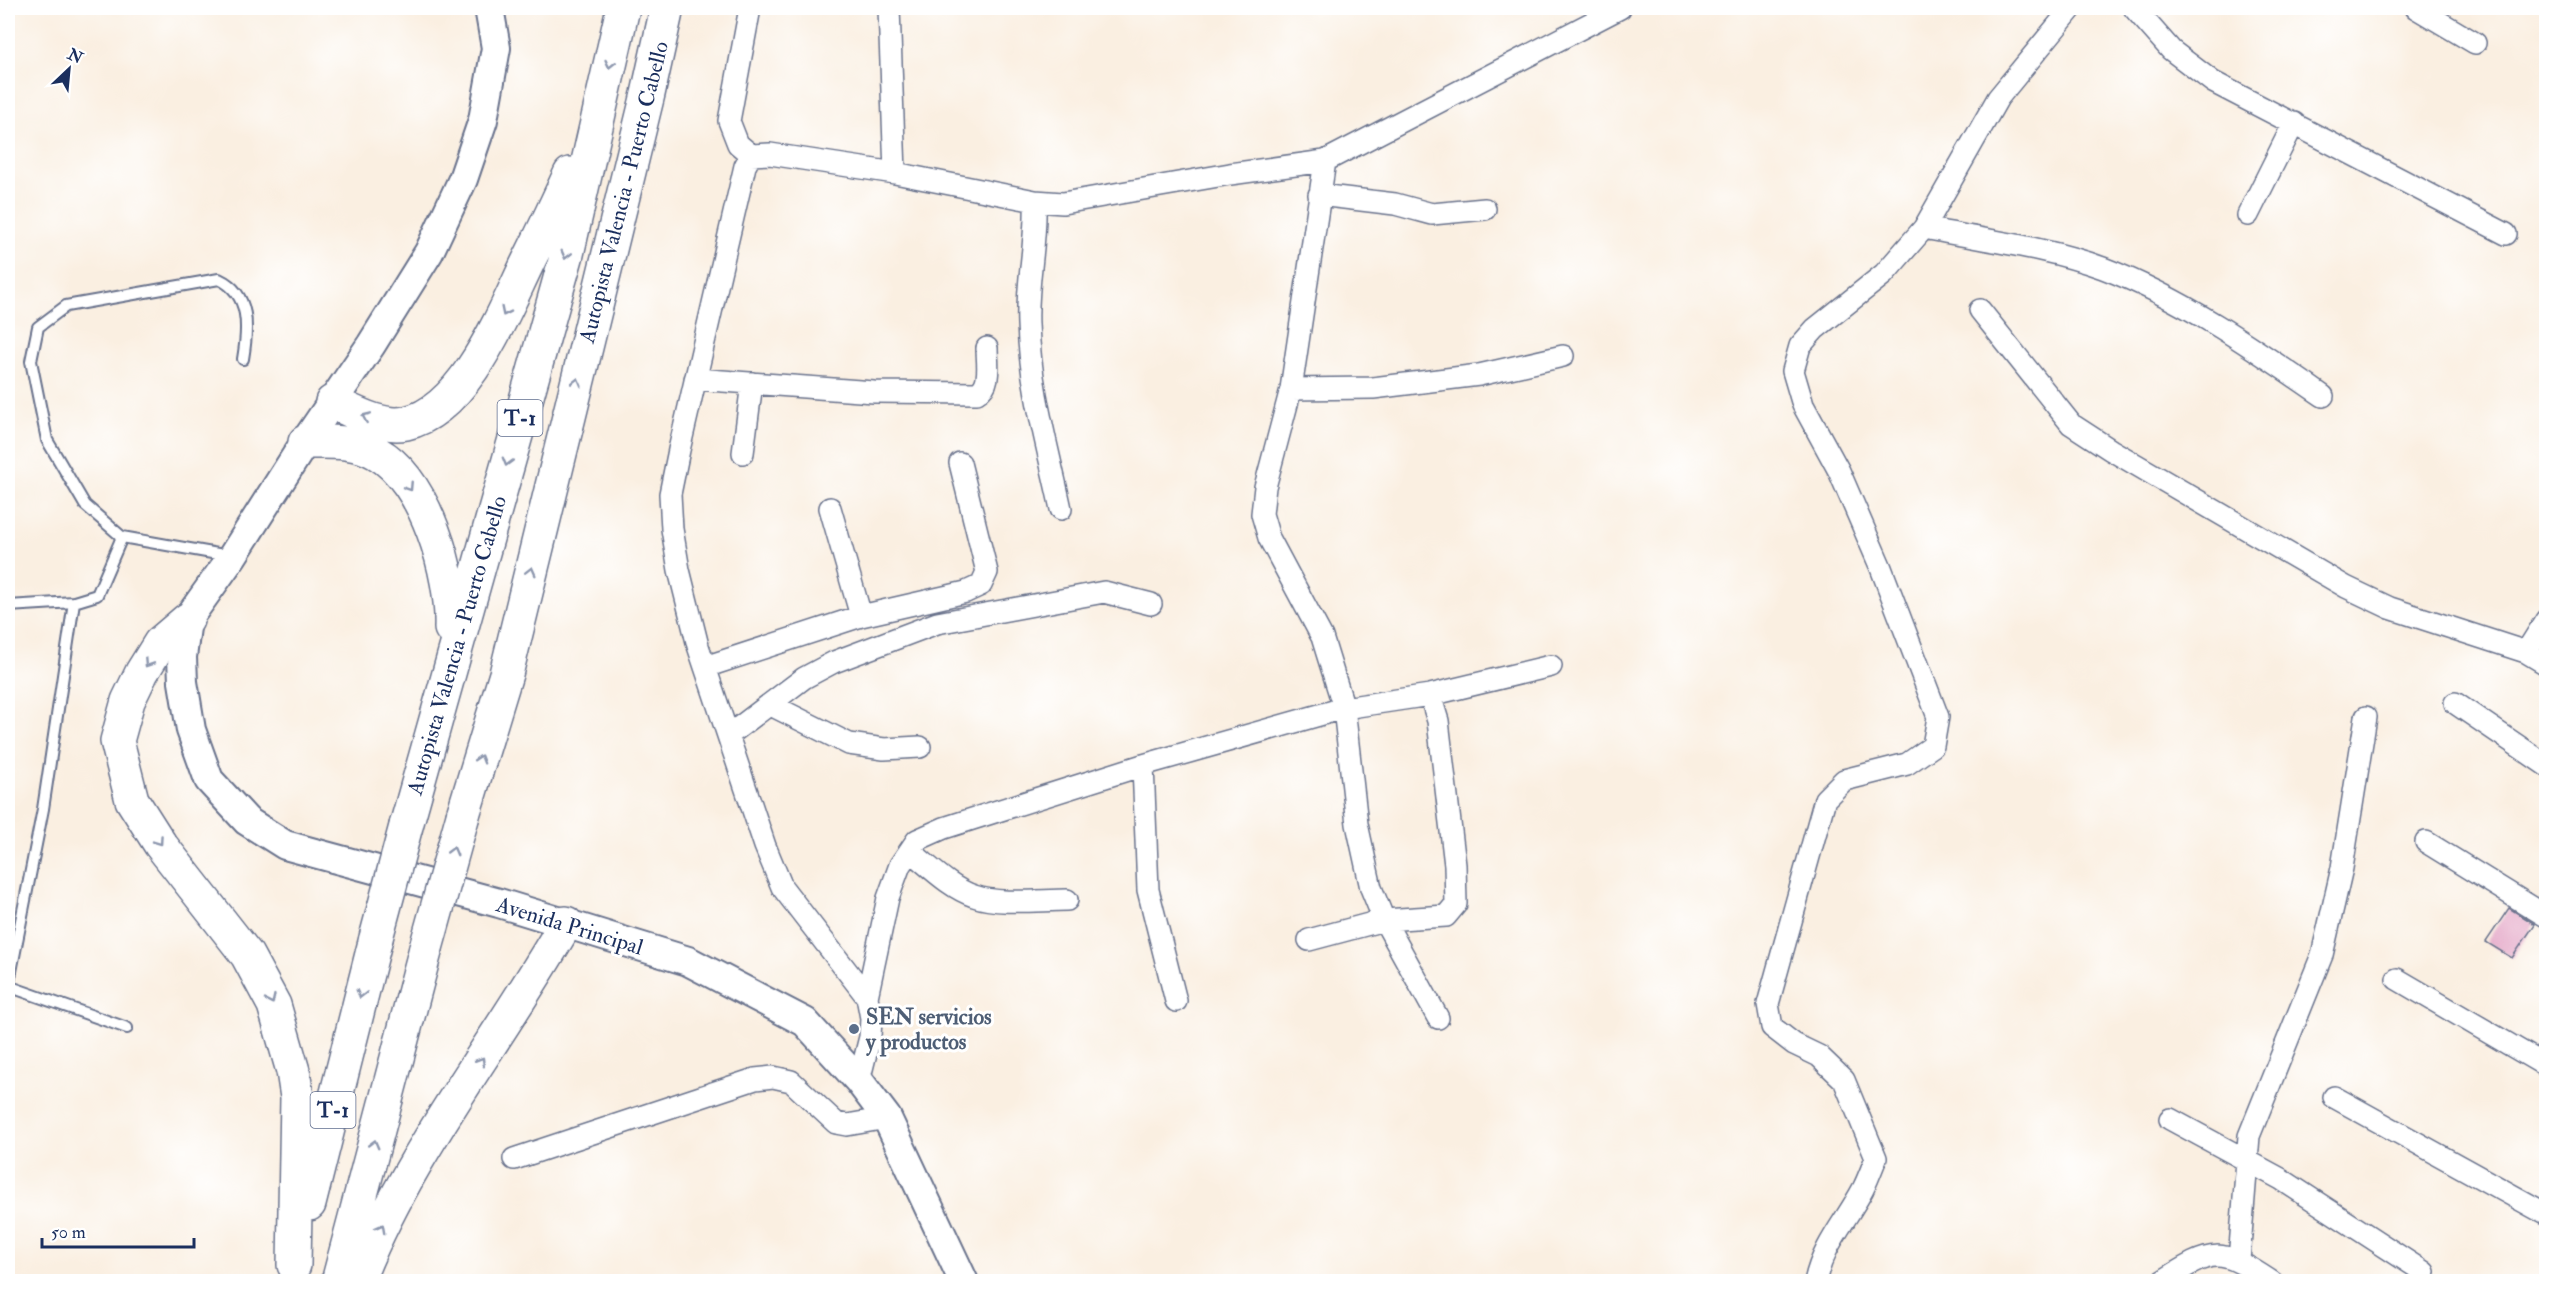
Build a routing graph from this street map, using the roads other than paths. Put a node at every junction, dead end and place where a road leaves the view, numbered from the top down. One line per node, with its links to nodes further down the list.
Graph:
1 (489, 8): 30 (main road)
2 (623, 8): 11 (highway, Autopista Valencia - Puerto Cabello / T-1, one-way to 11)
3 (667, 8): 82 (highway, Autopista Valencia - Puerto Cabello / T-1, one-way to 3, bridge)
4 (750, 8): 13 (street)
5 (889, 8): 15 (street)
6 (1618, 8): 14 (street)
7 (2072, 8): 20 (street)
8 (2134, 8): 12 (street)
9 (2416, 8): 10 (street)
10 (2475, 43)
11 (600, 106): 30 (highway, one-way to 30); 48 (highway, Autopista Valencia - Puerto Cabello / T-1, one-way to 48)
12 (2295, 123): 19 (street); 21 (street)
13 (751, 155): 15 (street); 26 (street)
14 (1325, 161): 16 (street); 17 (street)
15 (895, 173): 17 (street)
16 (1319, 195): 18 (street); 28 (street)
17 (1035, 201): 35 (street)
18 (1485, 209)
19 (2248, 215)
20 (1924, 228): 29 (street); 85 (street)
21 (2506, 234)
22 (1980, 310): 44 (street)
23 (987, 348): 27 (street)
24 (1563, 356): 28 (street)
25 (243, 358): 36 (lane)
26 (695, 379): 27 (street); 47 (street)
27 (752, 383): 32 (street)
28 (1291, 389): 52 (street)
29 (2323, 396)
30 (332, 402): 31 (main road)
31 (305, 442): 37 (main road); 48 (highway, one-way to 48)
32 (743, 453)
33 (960, 463): 41 (street)
34 (830, 508): 41 (street)
35 (1061, 509)
36 (122, 537): 37 (lane); 38 (lane)
37 (232, 556): 42 (main road)
38 (74, 602): 40 (lane); 66 (lane)
39 (1151, 604): 51 (street)
40 (8, 606)
41 (861, 616): 47 (street)
42 (186, 620): 63 (main road, Avenida Principal); 81 (highway, one-way to 81)
43 (2547, 620): 44 (street)
44 (2526, 652): 45 (street)
45 (2547, 664)
46 (1551, 666): 49 (street)
47 (705, 667): 54 (street)
48 (442, 690): 81 (highway, Autopista Valencia - Puerto Cabello / T-1, one-way to 81, bridge)
49 (1430, 694): 52 (street); 62 (street)
50 (2455, 703): 57 (street)
51 (771, 705): 54 (street); 55 (street)
52 (1344, 708): 56 (street); 62 (street)
53 (2366, 717): 76 (street)
54 (729, 735): 67 (street)
55 (920, 747)
56 (1143, 765): 59 (street); 68 (street)
57 (2547, 765)
58 (2426, 842): 61 (street)
59 (910, 851): 60 (street); 67 (street)
60 (1066, 900)
61 (2547, 916)
62 (1384, 920): 64 (street); 69 (street)
63 (570, 935): 72 (main road, Avenida Principal); 83 (highway, one-way to 63)
64 (1309, 940)
65 (2397, 979): 71 (street)
66 (8, 986): 70 (lane)
67 (867, 997): 72 (street)
68 (1176, 1001)
69 (1438, 1018)
70 (127, 1028)
71 (2547, 1066)
72 (859, 1081): 74 (main road, Avenida Principal)
73 (2334, 1096): 78 (street)
74 (887, 1118): 77 (street); 84 (main road, Avenida Principal)
75 (2170, 1119): 76 (street)
76 (2245, 1158): 79 (street); 80 (street)
77 (514, 1159)
78 (2547, 1214)
79 (2239, 1260): 86 (street); 87 (street)
80 (2424, 1272)
81 (291, 1273)
82 (338, 1281)
83 (357, 1281)
84 (964, 1281)
85 (1815, 1281)
86 (2161, 1281)
87 (2272, 1281)

